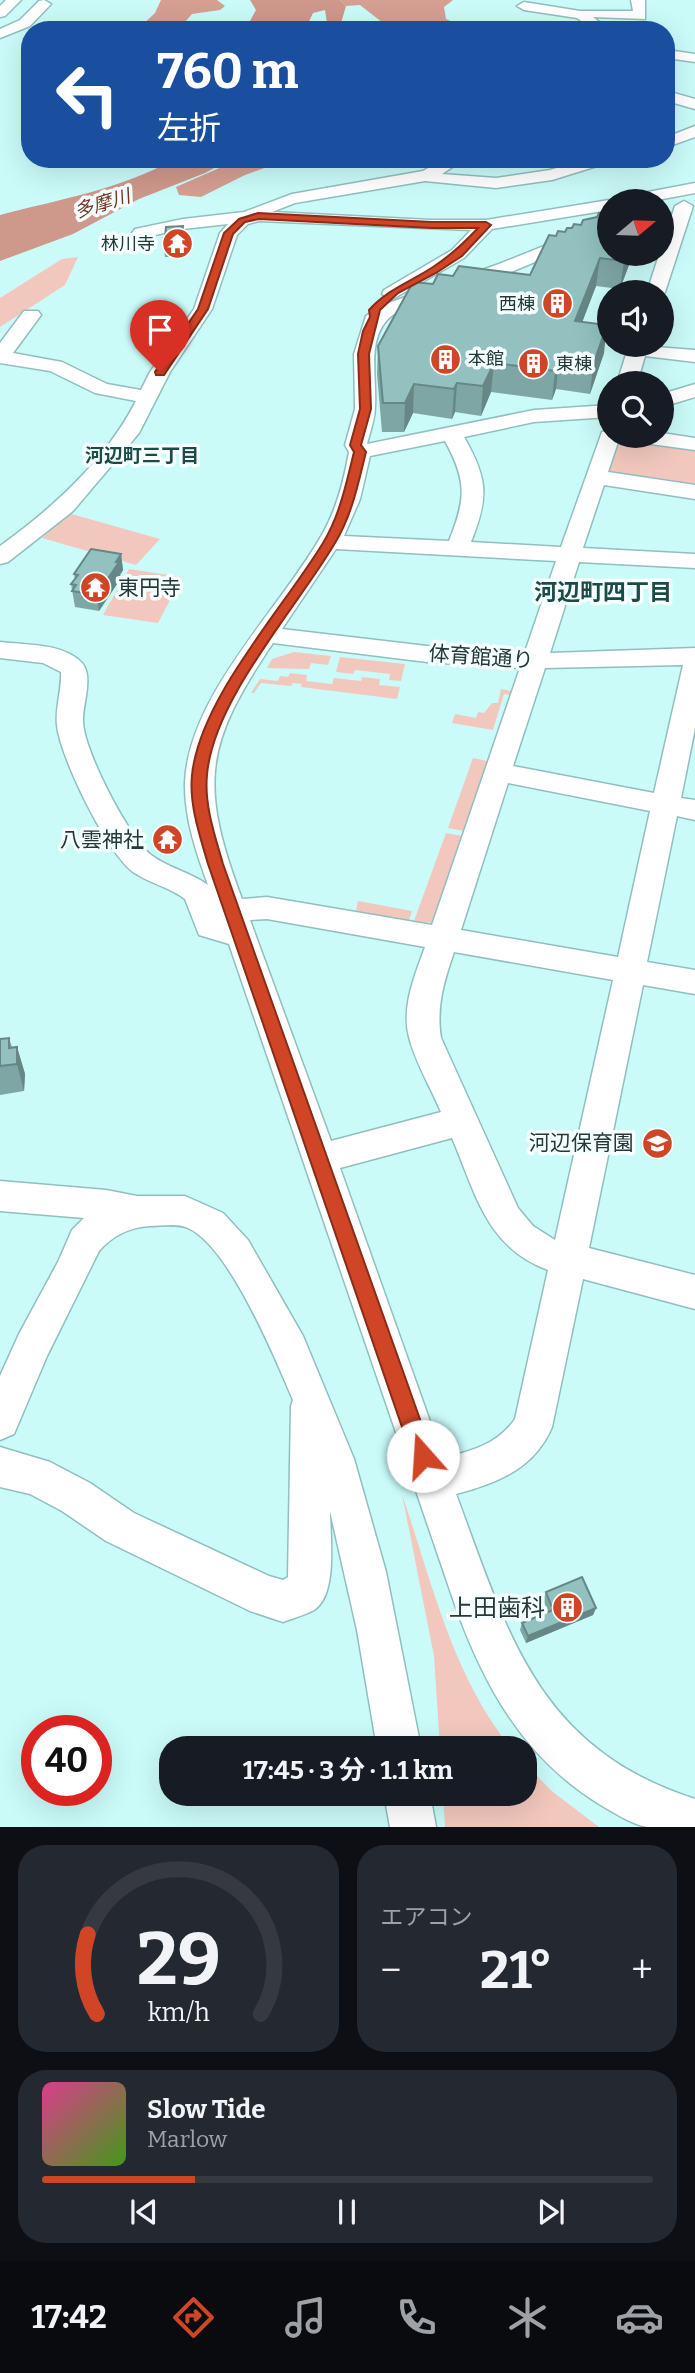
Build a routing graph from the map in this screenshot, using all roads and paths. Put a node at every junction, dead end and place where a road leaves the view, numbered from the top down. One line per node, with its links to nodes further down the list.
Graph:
1 (14, 0): 5 (street); 7 (street)
2 (586, 0): 3 (street)
3 (638, 2): 6 (street)
4 (523, 8): 6 (street)
5 (0, 13)
6 (580, 15): 8 (street)
7 (27, 21)
8 (589, 21)
9 (21, 25): 10 (street)
10 (0, 34)
11 (675, 55): 12 (street)
12 (695, 58)
13 (675, 98): 14 (street)
14 (695, 104)
15 (695, 131): 16 (street)
16 (675, 137)
17 (440, 168): 19 (street)
18 (575, 168): 20 (street)
19 (428, 175): 20 (street); 21 (street)
20 (496, 183): 30 (street)
21 (379, 184): 23 (street); 25 (street)
22 (695, 188): 24 (street)
23 (339, 190): 28 (street); 29 (street)
24 (674, 192)
25 (397, 198)
26 (689, 204): 33 (street)
27 (597, 207): 30 (street)
28 (250, 217): 29 (street); 32 (street); 42 (street)
29 (322, 218): 30 (street)
30 (490, 222): 37 (street)
31 (597, 230): 37 (street)
32 (141, 233)
33 (674, 238)
34 (674, 247): 35 (street)
35 (695, 248)
36 (31, 315): 40 (street)
37 (375, 317): 49 (street)
38 (674, 353): 39 (street)
39 (695, 356)
40 (0, 357): 42 (street)
41 (695, 390): 43 (street)
42 (149, 397): 55 (street)
43 (674, 397)
44 (597, 412): 45 (street)
45 (451, 433): 49 (street); 53 (street)
46 (674, 441): 47 (street)
47 (695, 444)
48 (606, 448): 50 (street)
49 (360, 452): 52 (street)
50 (596, 477): 51 (street); 54 (street)
51 (695, 492)
52 (330, 542): 53 (street); 57 (street)
53 (457, 549): 54 (street)
54 (570, 555): 56 (street); 60 (street)
55 (0, 557)
56 (695, 561)
57 (267, 634): 60 (street, 体育館通り); 64 (street)
58 (0, 650): 64 (street)
59 (695, 656): 60 (street, 体育館通り)
60 (535, 662): 62 (street)
61 (695, 666): 63 (street)
62 (498, 772): 63 (street); 65 (street)
63 (680, 808): 66 (street)
64 (236, 923): 65 (street); 69 (street)
65 (443, 940): 66 (street); 68 (street)
66 (629, 971): 67 (street); 72 (street)
67 (695, 982)
68 (462, 1121): 69 (street); 72 (street)
69 (319, 1159): 77 (street)
70 (0, 1196): 71 (street)
71 (136, 1211): 74 (street); 75 (street)
72 (569, 1260): 73 (street); 77 (street)
73 (695, 1292)
74 (311, 1396): 76 (street); 78 (street)
75 (0, 1420)
76 (0, 1467)
77 (431, 1481): 80 (street)
78 (397, 1736)
79 (409, 1806): 81 (street)
80 (695, 1822)
81 (413, 1827)

